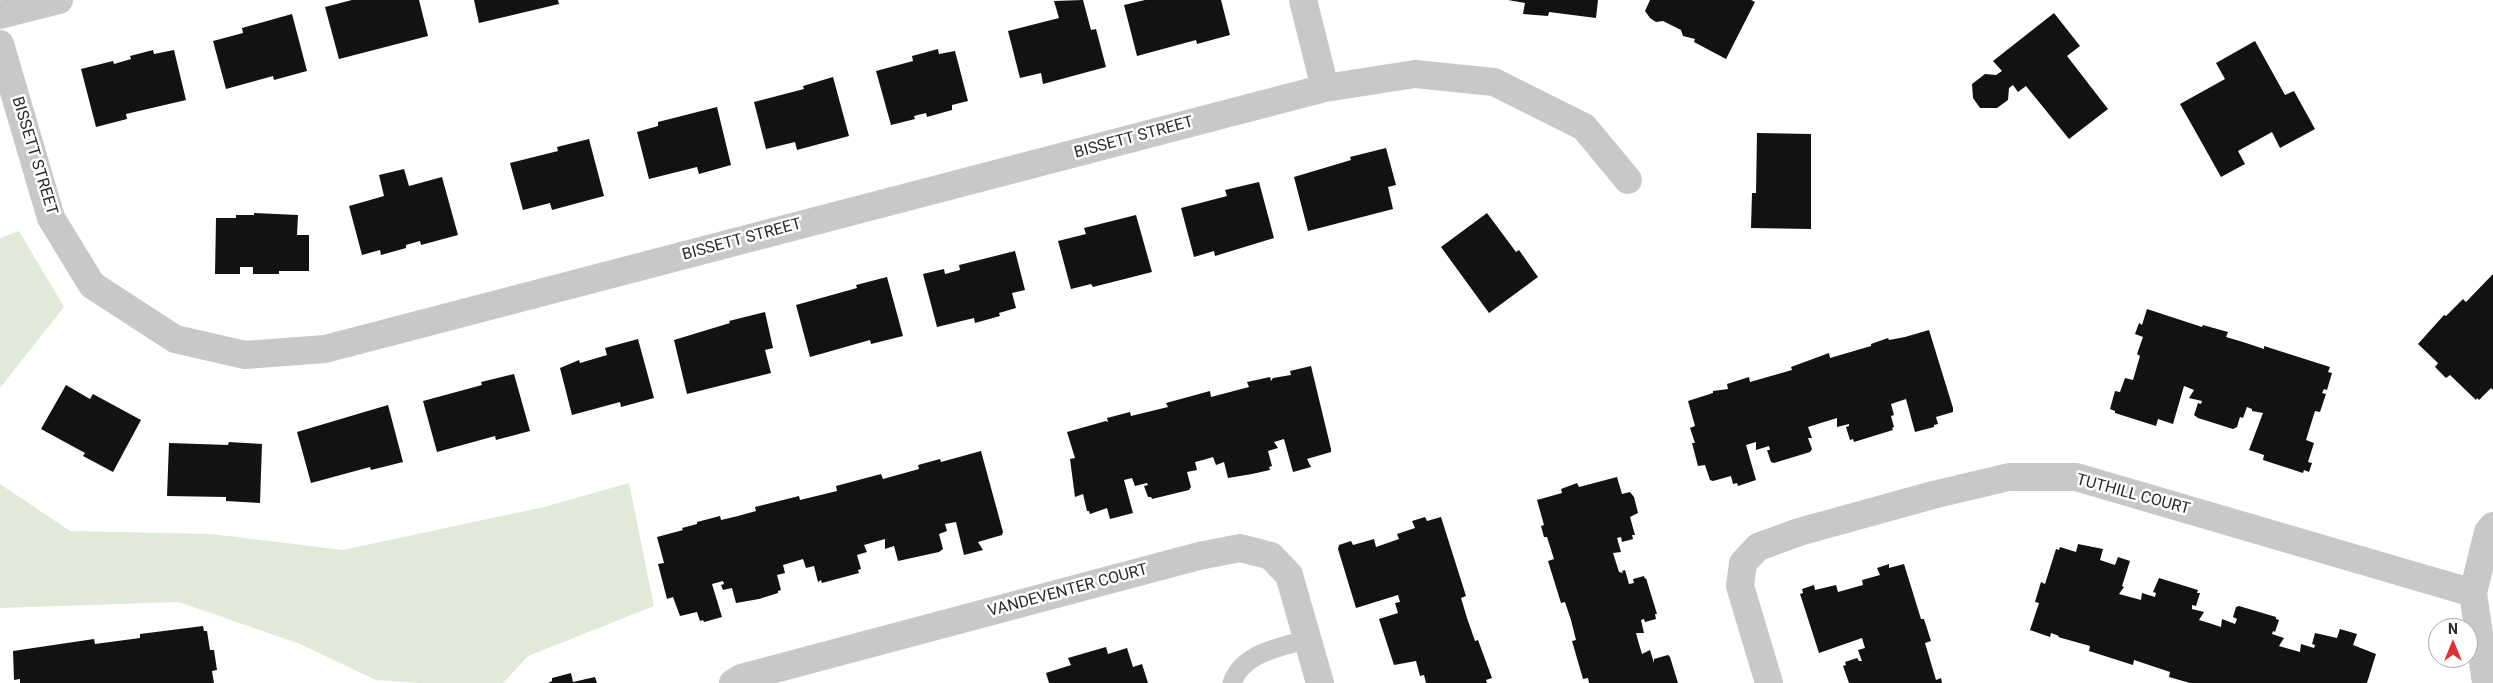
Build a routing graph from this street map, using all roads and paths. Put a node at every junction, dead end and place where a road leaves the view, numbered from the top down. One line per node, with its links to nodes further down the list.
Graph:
1 (59, 0): 3 (street)
2 (1303, 0): 5 (street)
3 (0, 15)
4 (0, 44): 5 (street, BISSETT STREET)
5 (1325, 88): 6 (street, BISSETT STREET)
6 (1628, 180)
7 (2493, 526): 8 (street)
8 (2474, 593): 13 (street, TUTHILL COURT); 14 (street)
9 (1308, 639): 10 (street, VANDEVENTER COURT); 11 (lane); 12 (street, VANDEVENTER COURT)
10 (733, 683)
11 (1232, 683)
12 (1320, 683)
13 (1769, 683)
14 (2486, 683)

